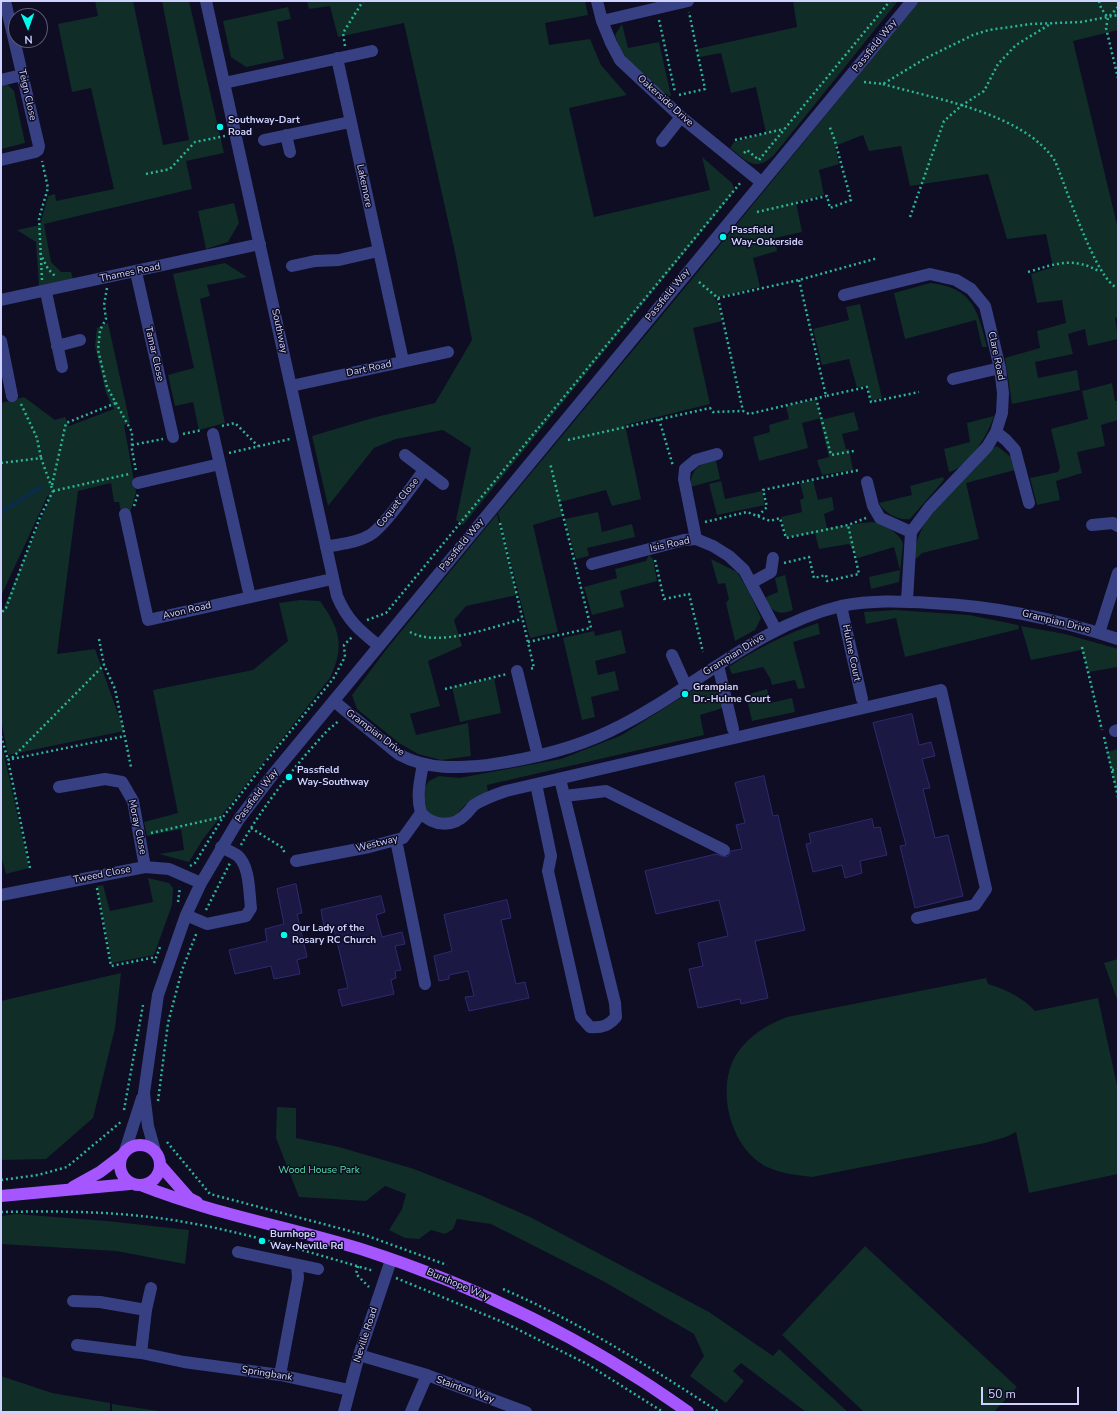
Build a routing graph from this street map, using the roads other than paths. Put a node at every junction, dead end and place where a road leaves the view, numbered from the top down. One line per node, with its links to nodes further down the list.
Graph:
1 (5, 1): 9 (street, Teign Close)
2 (206, 1): 11 (street, Southway)
3 (597, 1): 6 (street, Oakerside Drive)
4 (912, 1): 19 (street, Passfield Way)
5 (688, 5): 6 (street)
6 (602, 21): 12 (street, Oakerside Drive)
7 (372, 51): 8 (street)
8 (341, 57): 11 (street); 13 (street, Lakemore)
9 (22, 75): 10 (street); 18 (street, Teign Close)
10 (1, 80)
11 (224, 83): 20 (street, Southway)
12 (681, 117): 16 (street); 19 (street, Oakerside Drive)
13 (350, 122): 14 (street); 21 (street, Lakemore)
14 (286, 135): 15 (street); 17 (street)
15 (264, 140)
16 (662, 141)
17 (290, 152)
18 (1, 160)
19 (761, 182): 65 (street, Passfield Way)
20 (260, 244): 23 (street, Thames Road); 35 (street, Southway)
21 (378, 251): 22 (street); 31 (street, Lakemore)
22 (292, 266)
23 (136, 272): 24 (street, Thames Road); 39 (street, Tamar Close)
24 (46, 292): 26 (street, Thames Road); 29 (street)
25 (844, 295): 33 (street, Clare Road)
26 (1, 300)
27 (80, 340): 29 (street)
28 (1, 341): 36 (street)
29 (57, 346): 32 (street)
30 (448, 352): 31 (street, Dart Road)
31 (403, 362): 35 (street, Dart Road)
32 (62, 367)
33 (1000, 368): 34 (street); 38 (street, Clare Road)
34 (953, 379)
35 (291, 386): 53 (street, Southway)
36 (15, 397)
37 (212, 430): 42 (street)
38 (996, 432): 47 (street); 51 (street, Clare Road)
39 (173, 437)
40 (717, 454): 52 (street)
41 (405, 455): 43 (street)
42 (219, 460): 45 (street); 59 (street)
43 (424, 470): 46 (street); 53 (street, Coquet Close)
44 (867, 482): 51 (street)
45 (138, 483)
46 (443, 484)
47 (1030, 503)
48 (125, 514): 59 (street, Avon Road)
49 (1092, 525): 50 (street)
50 (1118, 526)
51 (911, 532): 60 (street)
52 (696, 539): 55 (street, Isis Road); 58 (street, Isis Road)
53 (326, 547): 57 (street, Southway)
54 (772, 562): 58 (street)
55 (592, 564)
56 (1118, 573): 63 (street)
57 (332, 579): 59 (street, Avon Road); 65 (street, Southway)
58 (751, 583): 62 (street, Isis Road)
59 (250, 597)
60 (907, 601): 61 (street, Grampian Drive); 63 (street, Grampian Drive)
61 (841, 606): 62 (street, Grampian Drive); 70 (street, Hulme Court)
62 (776, 630): 67 (street, Grampian Drive)
63 (1099, 633): 64 (street, Grampian Drive)
64 (1118, 639)
65 (379, 646): 71 (street, Passfield Way)
66 (672, 655): 69 (street)
67 (718, 665): 69 (street, Grampian Drive); 72 (street)
68 (517, 671): 73 (street)
69 (686, 686): 73 (street, Grampian Drive)
70 (862, 699)
71 (334, 701): 74 (street, Grampian Drive); 81 (street, Passfield Way)
72 (733, 729)
73 (538, 756): 74 (street, Grampian Drive)
74 (423, 764): 79 (street)
75 (560, 779): 76 (street); 78 (street); 88 (street)
76 (536, 784): 78 (street); 79 (street)
77 (59, 787): 84 (street, Moray Close)
78 (565, 796): 82 (street)
79 (421, 813): 80 (street, Westway)
80 (396, 840): 83 (street, Westway); 89 (street)
81 (221, 847): 85 (street, Passfield Way); 87 (street)
82 (724, 850)
83 (296, 862)
84 (145, 866): 85 (street, Tweed Close); 86 (street, Tweed Close)
85 (201, 882): 87 (street, Passfield Way)
86 (1, 895)
87 (186, 915): 90 (street, Passfield Way)
88 (917, 918)
89 (426, 984)
90 (144, 1093): 91 (street, Passfield Way); 92 (street)
91 (155, 1151): 92 (main road); 93 (main road)
92 (123, 1154): 94 (main road); 96 (main road)
93 (160, 1165): 95 (main road); 98 (main road, Burnhope Way)
94 (130, 1184): 95 (main road); 96 (main road)
95 (143, 1186): 98 (main road, Burnhope Way)
96 (69, 1190): 97 (main road)
97 (1, 1196)
98 (206, 1208): 100 (main road, Burnhope Way)
99 (238, 1252): 101 (street)
100 (392, 1260): 108 (street, Neville Road); 115 (main road, Burnhope Way)
101 (297, 1265): 102 (street); 109 (street)
102 (318, 1269)
103 (151, 1288): 105 (street)
104 (74, 1301): 105 (street)
105 (146, 1310): 107 (street)
106 (76, 1345): 107 (street, Springbank)
107 (141, 1353): 109 (street, Springbank)
108 (359, 1355): 110 (street, Stainton Way); 111 (street, Neville Road)
109 (280, 1375): 111 (street, Springbank)
110 (427, 1375): 113 (street, Stainton Way); 114 (street, Stainton Way)
111 (349, 1390): 112 (street, Neville Road)
112 (344, 1412)
113 (411, 1412)
114 (526, 1412)
115 (688, 1412)

